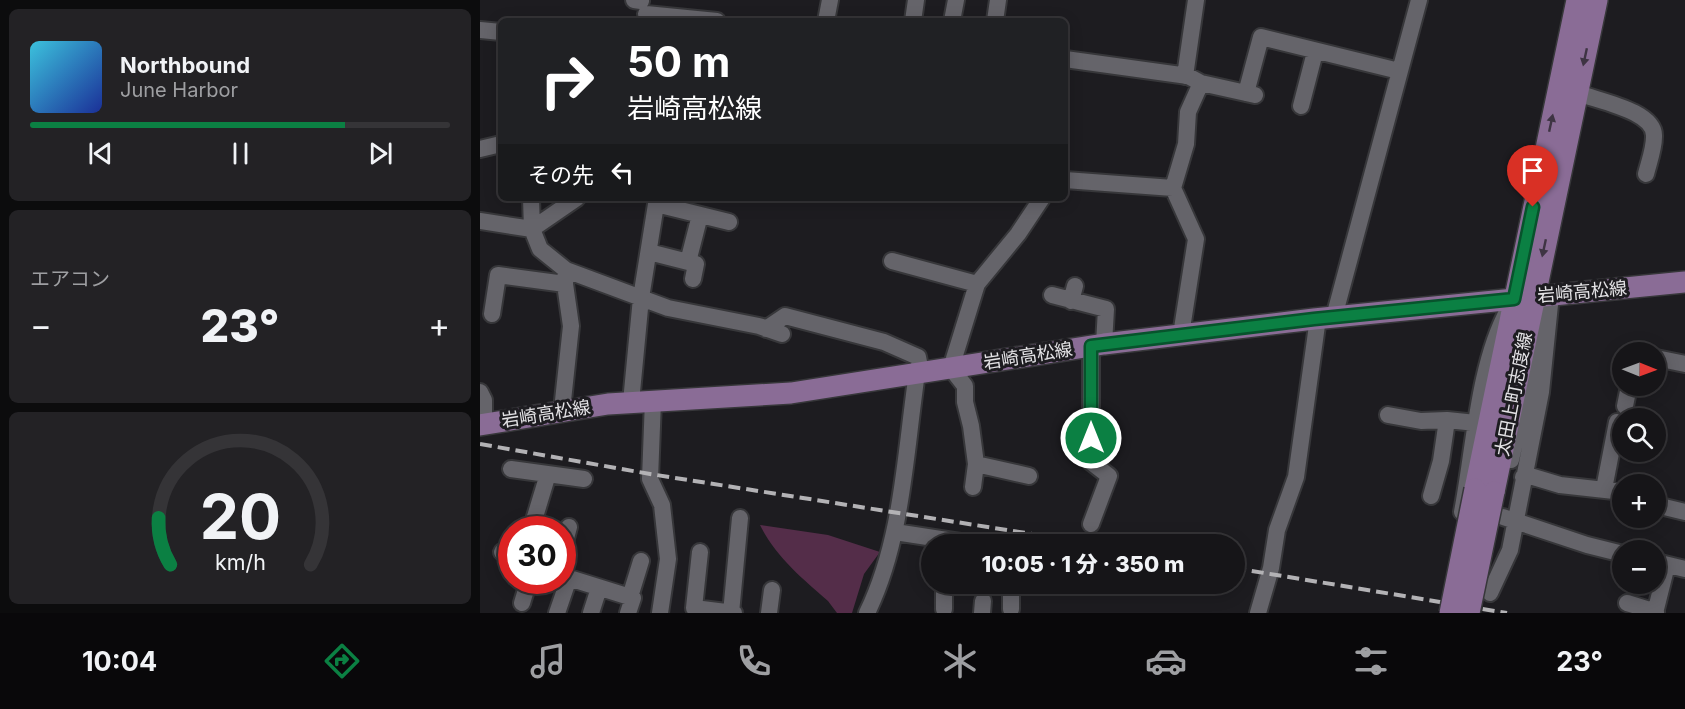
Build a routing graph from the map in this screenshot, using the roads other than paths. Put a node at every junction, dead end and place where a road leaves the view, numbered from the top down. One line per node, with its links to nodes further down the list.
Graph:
1 (830, 0): 11 (street)
2 (916, 0): 12 (street)
3 (956, 0): 13 (street)
4 (998, 0): 14 (street)
5 (1196, 0): 20 (street)
6 (1419, 0): 19 (street)
7 (1577, 0): 45 (main road, 太田上町志度線, one-way to 7)
8 (1597, 0): 22 (main road, 太田上町志度線, one-way to 22)
9 (642, 7): 10 (street)
10 (701, 18)
11 (827, 18)
12 (913, 18)
13 (953, 18)
14 (995, 18)
15 (480, 30): 16 (street)
16 (498, 32)
17 (1316, 52): 19 (street); 21 (street); 23 (street)
18 (1068, 59): 20 (street)
19 (1399, 70): 48 (street)
20 (1185, 76): 21 (street)
21 (1201, 83): 28 (street)
22 (1578, 93): 26 (street); 45 (main road, 太田上町志度線, one-way to 45)
23 (1301, 106)
24 (498, 145): 25 (street)
25 (480, 149)
26 (1646, 174)
27 (1068, 180): 28 (street)
28 (1173, 188): 49 (street)
29 (531, 201): 36 (street)
30 (573, 201): 36 (street)
31 (656, 201): 33 (street); 37 (street)
32 (1040, 201): 43 (street)
33 (700, 215): 35 (street); 39 (street)
34 (480, 221): 36 (street)
35 (729, 222)
36 (532, 229): 40 (street)
37 (649, 252): 39 (street); 46 (street)
38 (892, 261): 43 (street)
39 (688, 262): 41 (street)
40 (566, 277): 46 (street); 47 (street); 60 (street)
41 (693, 279)
42 (1685, 282): 45 (main road, 岩崎高松線)
43 (977, 284): 53 (street)
44 (1052, 295): 50 (street)
45 (1533, 297): 48 (main road, 岩崎高松線); 63 (street); 63 (street); 70 (street); 74 (main road, 太田上町志度線)
46 (641, 298): 54 (street); 58 (street)
47 (492, 314)
48 (1326, 318): 49 (main road, 岩崎高松線); 111 (street)
49 (1181, 335): 50 (main road, 岩崎高松線)
50 (1098, 345): 53 (main road, 岩崎高松線); 82 (street)
51 (1666, 360): 52 (street)
52 (1685, 364)
53 (951, 368): 54 (main road, 岩崎高松線); 66 (street)
54 (919, 373): 57 (main road, 岩崎高松線); 83 (street)
55 (480, 392): 64 (street)
56 (1627, 396): 59 (street)
57 (653, 400): 58 (main road, 岩崎高松線); 107 (street)
58 (631, 402): 60 (main road, 岩崎高松線)
59 (1625, 406)
60 (562, 410): 64 (main road, 岩崎高松線)
61 (1388, 416): 62 (street)
62 (1447, 420): 63 (street); 76 (street)
63 (1476, 423)
64 (482, 424)
65 (1612, 448): 73 (street)
66 (976, 464): 69 (street); 72 (street)
67 (511, 468): 68 (street)
68 (548, 474): 71 (street); 79 (street)
69 (1029, 476)
70 (1523, 477): 73 (street); 81 (street)
71 (584, 479)
72 (973, 487)
73 (1604, 489): 75 (street)
74 (1485, 490): 112 (main road, 太田上町志度線, bridge); 113 (main road, 太田上町志度線, bridge)
75 (1612, 490)
76 (1431, 496)
77 (1666, 507): 78 (street)
78 (1685, 512)
79 (535, 516)
80 (740, 518): 108 (street)
81 (1509, 518): 85 (street); 93 (street)
82 (1091, 524)
83 (895, 532): 84 (street); 110 (street)
84 (921, 537)
85 (1612, 551)
86 (700, 552): 108 (street)
87 (641, 561): 101 (street)
88 (1666, 565): 89 (street)
89 (1685, 569)
90 (576, 578): 91 (street)
91 (599, 588): 101 (street); 106 (street)
92 (771, 590): 109 (street)
93 (1490, 593)
94 (525, 594): 99 (street)
95 (561, 594): 105 (street)
96 (944, 594): 102 (street)
97 (1011, 594): 103 (street)
98 (1658, 594): 104 (street)
99 (522, 603)
100 (1627, 603): 104 (street)
101 (629, 605)
102 (944, 609)
103 (1011, 609)
104 (1656, 612)
105 (557, 613)
106 (591, 613)
107 (660, 613)
108 (733, 613)
109 (769, 613)
110 (867, 613)
111 (1258, 613)
112 (1449, 613)
113 (1469, 613)

